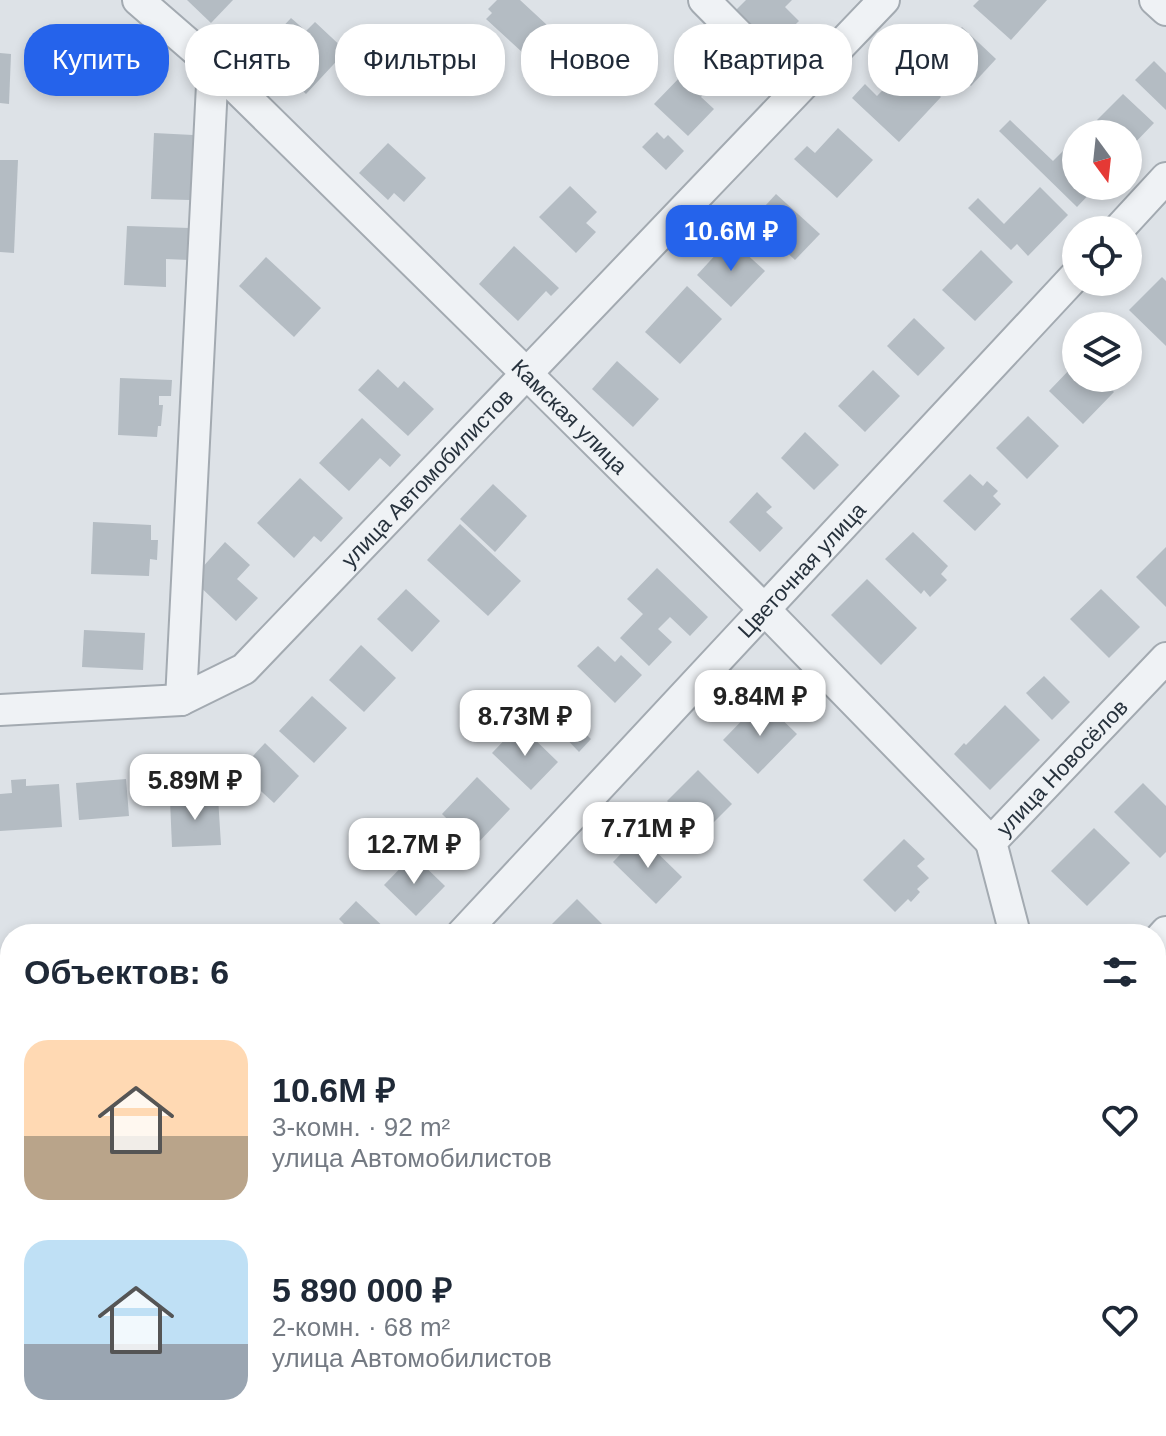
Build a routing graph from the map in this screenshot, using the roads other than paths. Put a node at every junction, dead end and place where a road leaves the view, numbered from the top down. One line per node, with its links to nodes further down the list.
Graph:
1 (138, 0): 8 (street, Камская улица)
2 (704, 0): 6 (street)
3 (884, 0): 7 (street, улица Автомобилистов)
4 (1155, 0): 5 (street)
5 (1166, 10)
6 (728, 24)
7 (852, 33)
8 (185, 41)
9 (211, 96): 18 (street)
10 (245, 96): 15 (street, Камская улица)
11 (791, 96): 15 (street, улица Автомобилистов)
12 (1166, 178): 13 (street)
13 (1131, 216)
14 (1062, 290): 16 (street, Цветочная улица)
15 (526, 373): 16 (street, Камская улица); 18 (street, улица Автомобилистов)
16 (765, 610): 20 (street, Камская улица); 21 (street, Цветочная улица)
17 (1166, 658): 20 (street, улица Новосёлов)
18 (181, 700): 19 (street, улица Автомобилистов)
19 (0, 710)
20 (991, 842): 22 (street, улица Новосёлов)
21 (471, 924)
22 (1012, 924)

